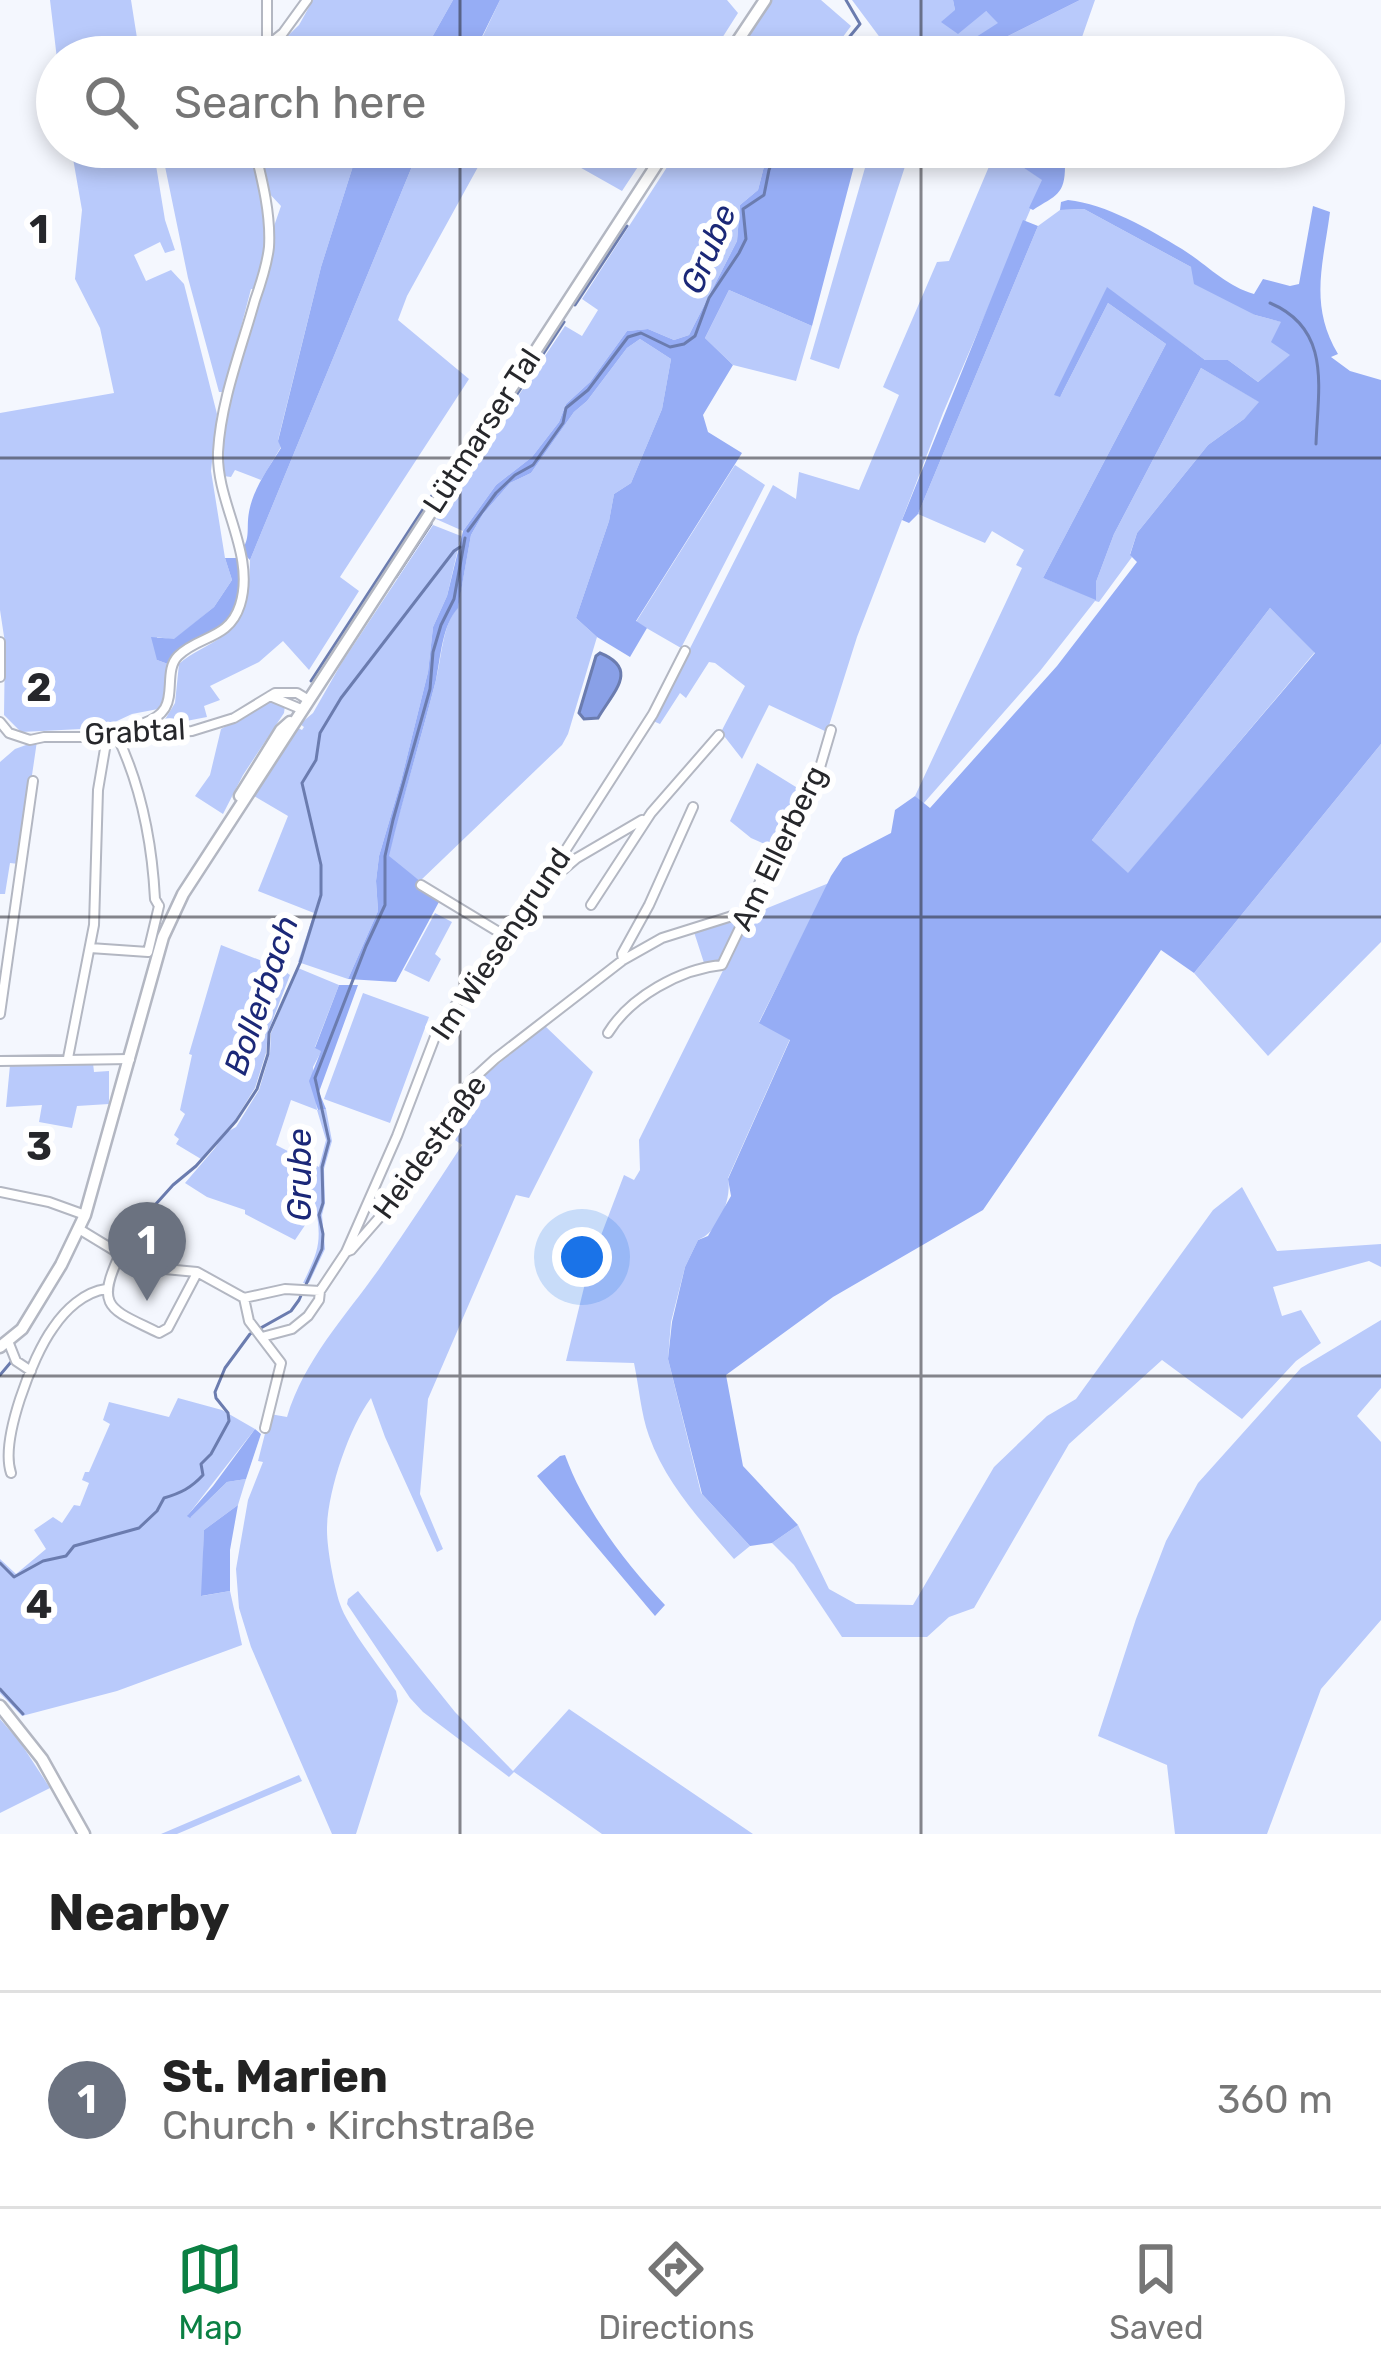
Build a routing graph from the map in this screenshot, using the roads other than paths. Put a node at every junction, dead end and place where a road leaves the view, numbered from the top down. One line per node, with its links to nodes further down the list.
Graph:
1 (267, 0): 4 (street)
2 (307, 0): 5 (street)
3 (765, 0): 6 (main road)
4 (267, 36)
5 (279, 36)
6 (741, 36)
7 (258, 168): 15 (street)
8 (654, 168): 12 (main road, Lütmarser Tal)
9 (0, 641): 11 (street)
10 (685, 651): 22 (street, Im Wiesengrund)
11 (0, 677)
12 (302, 708): 15 (street, Grabtal); 25 (main road, Lütmarser Tal)
13 (0, 722): 17 (street, Grabtal)
14 (830, 730): 26 (street, Am Ellerberg)
15 (129, 734): 17 (street, Grabtal)
16 (719, 735): 20 (street)
17 (112, 736): 24 (street); 28 (street)
18 (33, 782): 30 (street)
19 (693, 807): 29 (street)
20 (651, 813): 22 (street); 23 (street)
21 (421, 885): 27 (street)
22 (540, 890): 27 (street, Im Wiesengrund)
23 (591, 905)
24 (159, 906): 25 (street); 28 (street)
25 (173, 911): 33 (main road, Lütmarser Tal)
26 (748, 911): 29 (street, Heidestraße); 31 (street, Am Ellerberg)
27 (506, 938): 38 (street, Im Wiesengrund)
28 (89, 947): 32 (street)
29 (622, 960): 38 (street, Heidestraße)
30 (0, 1014)
31 (608, 1034)
32 (68, 1058): 33 (street); 34 (street)
33 (130, 1059): 36 (main road, Lütmarser Tal)
34 (0, 1061)
35 (0, 1192): 36 (street)
36 (85, 1215): 37 (main road, Lütmarser Tal)
37 (79, 1229): 39 (street); 45 (main road)
38 (346, 1252): 42 (street, Heidestraße)
39 (120, 1254): 40 (street); 41 (street)
40 (197, 1272): 41 (street); 43 (street)
41 (106, 1288): 46 (street)
42 (315, 1290): 43 (street); 44 (street, Heidestraße)
43 (244, 1298): 44 (street)
44 (258, 1332): 47 (street)
45 (2, 1343): 46 (street)
46 (31, 1371): 48 (street)
47 (265, 1428)
48 (11, 1473)
49 (0, 1706): 50 (main road)
50 (84, 1834)

